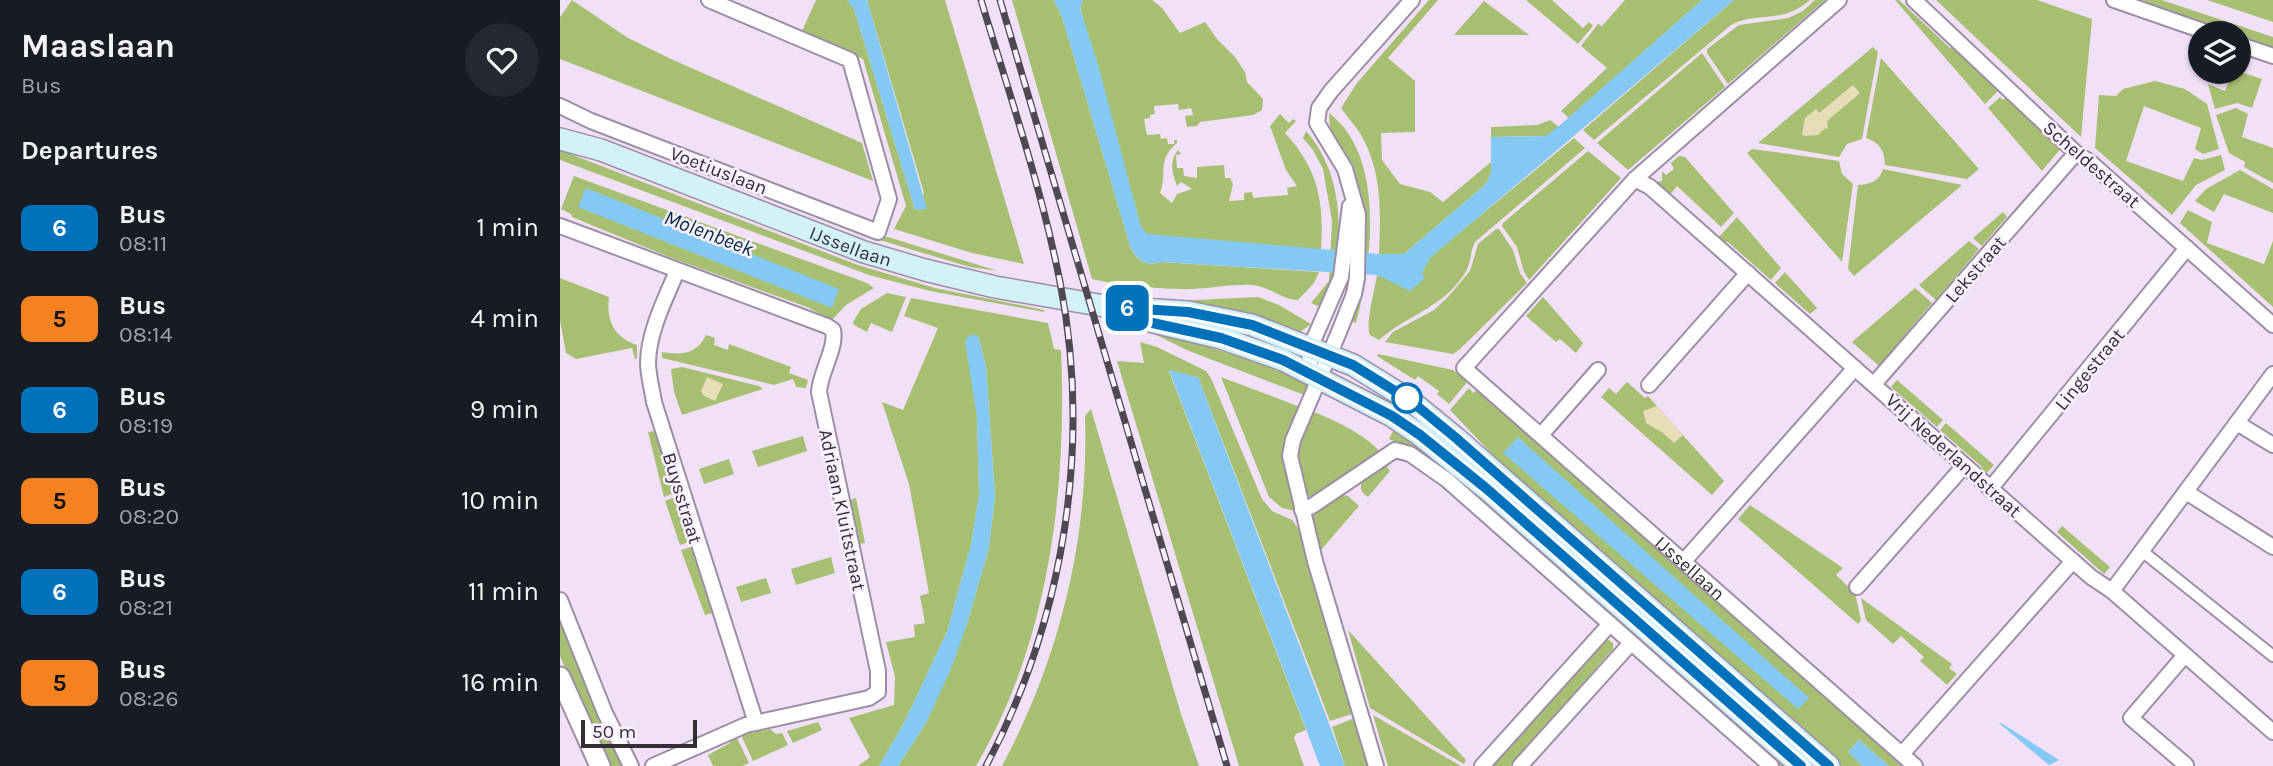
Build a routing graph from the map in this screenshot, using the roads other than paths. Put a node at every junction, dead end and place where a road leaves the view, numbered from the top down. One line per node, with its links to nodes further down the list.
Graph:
1 (709, 0): 9 (street, Voetiuslaan)
2 (1412, 0): 16 (street)
3 (1839, 0): 14 (street)
4 (1914, 0): 13 (street, Scheldestraat)
5 (2114, 0): 6 (street)
6 (2188, 26)
7 (2251, 48): 8 (street)
8 (2273, 56)
9 (560, 106)
10 (560, 125): 12 (main road)
11 (560, 139): 12 (main road)
12 (601, 150): 20 (main road, IJssellaan)
13 (2076, 153): 17 (street, Scheldestraat); 27 (street, Lekstraat)
14 (1635, 179): 19 (street, Vrij Nederlandstraat); 30 (street, IJssellaan)
15 (560, 226): 18 (street)
16 (1352, 248): 22 (street); 22 (street)
17 (2187, 248): 21 (street, Scheldestraat); 33 (street, Lingestraat)
18 (677, 271): 48 (street, Buysstraat); 48 (street, Adriaan Kluitstraat)
19 (1748, 273): 23 (street, Vrij Nederlandstraat); 28 (street)
20 (1110, 307): 22 (main road, IJssellaan); 26 (main road, IJssellaan)
21 (2273, 325)
22 (1320, 352): 26 (street); 60 (main road, IJssellaan)
23 (1855, 368): 27 (street, Vrij Nederlandstraat); 38 (street)
24 (1598, 370): 30 (street)
25 (2273, 374): 29 (street)
26 (1315, 376): 35 (street); 59 (main road, IJssellaan)
27 (1874, 384): 32 (street, Vrij Nederlandstraat)
28 (1649, 385)
29 (2237, 423): 31 (street); 34 (street)
30 (1541, 435): 38 (street, IJssellaan)
31 (2273, 445)
32 (1965, 466): 33 (street, Vrij Nederlandstraat); 40 (street)
33 (1990, 489): 39 (street, Vrij Nederlandstraat)
34 (2186, 492): 36 (street); 37 (street)
35 (1302, 512): 43 (street); 55 (street)
36 (2273, 547)
37 (2142, 551): 41 (street); 46 (street)
38 (1684, 561): 50 (street, IJssellaan)
39 (2073, 561): 41 (street, Vrij Nederlandstraat); 50 (street)
40 (1857, 587)
41 (2112, 591): 45 (street, Vrij Nederlandstraat)
42 (560, 600): 53 (street)
43 (1610, 624): 44 (street); 56 (street)
44 (1631, 643): 57 (street); 58 (street)
45 (2185, 654): 49 (street, Vrij Nederlandstraat); 51 (street)
46 (2273, 656)
47 (560, 677): 52 (street)
48 (756, 723): 54 (street)
49 (2273, 732)
50 (1902, 754): 61 (street, IJssellaan)
51 (2186, 765)
52 (600, 766)
53 (631, 766)
54 (653, 766)
55 (1376, 766)
56 (1482, 766)
57 (1520, 766)
58 (1771, 766)
59 (1801, 766)
60 (1829, 766)
61 (1916, 766)

